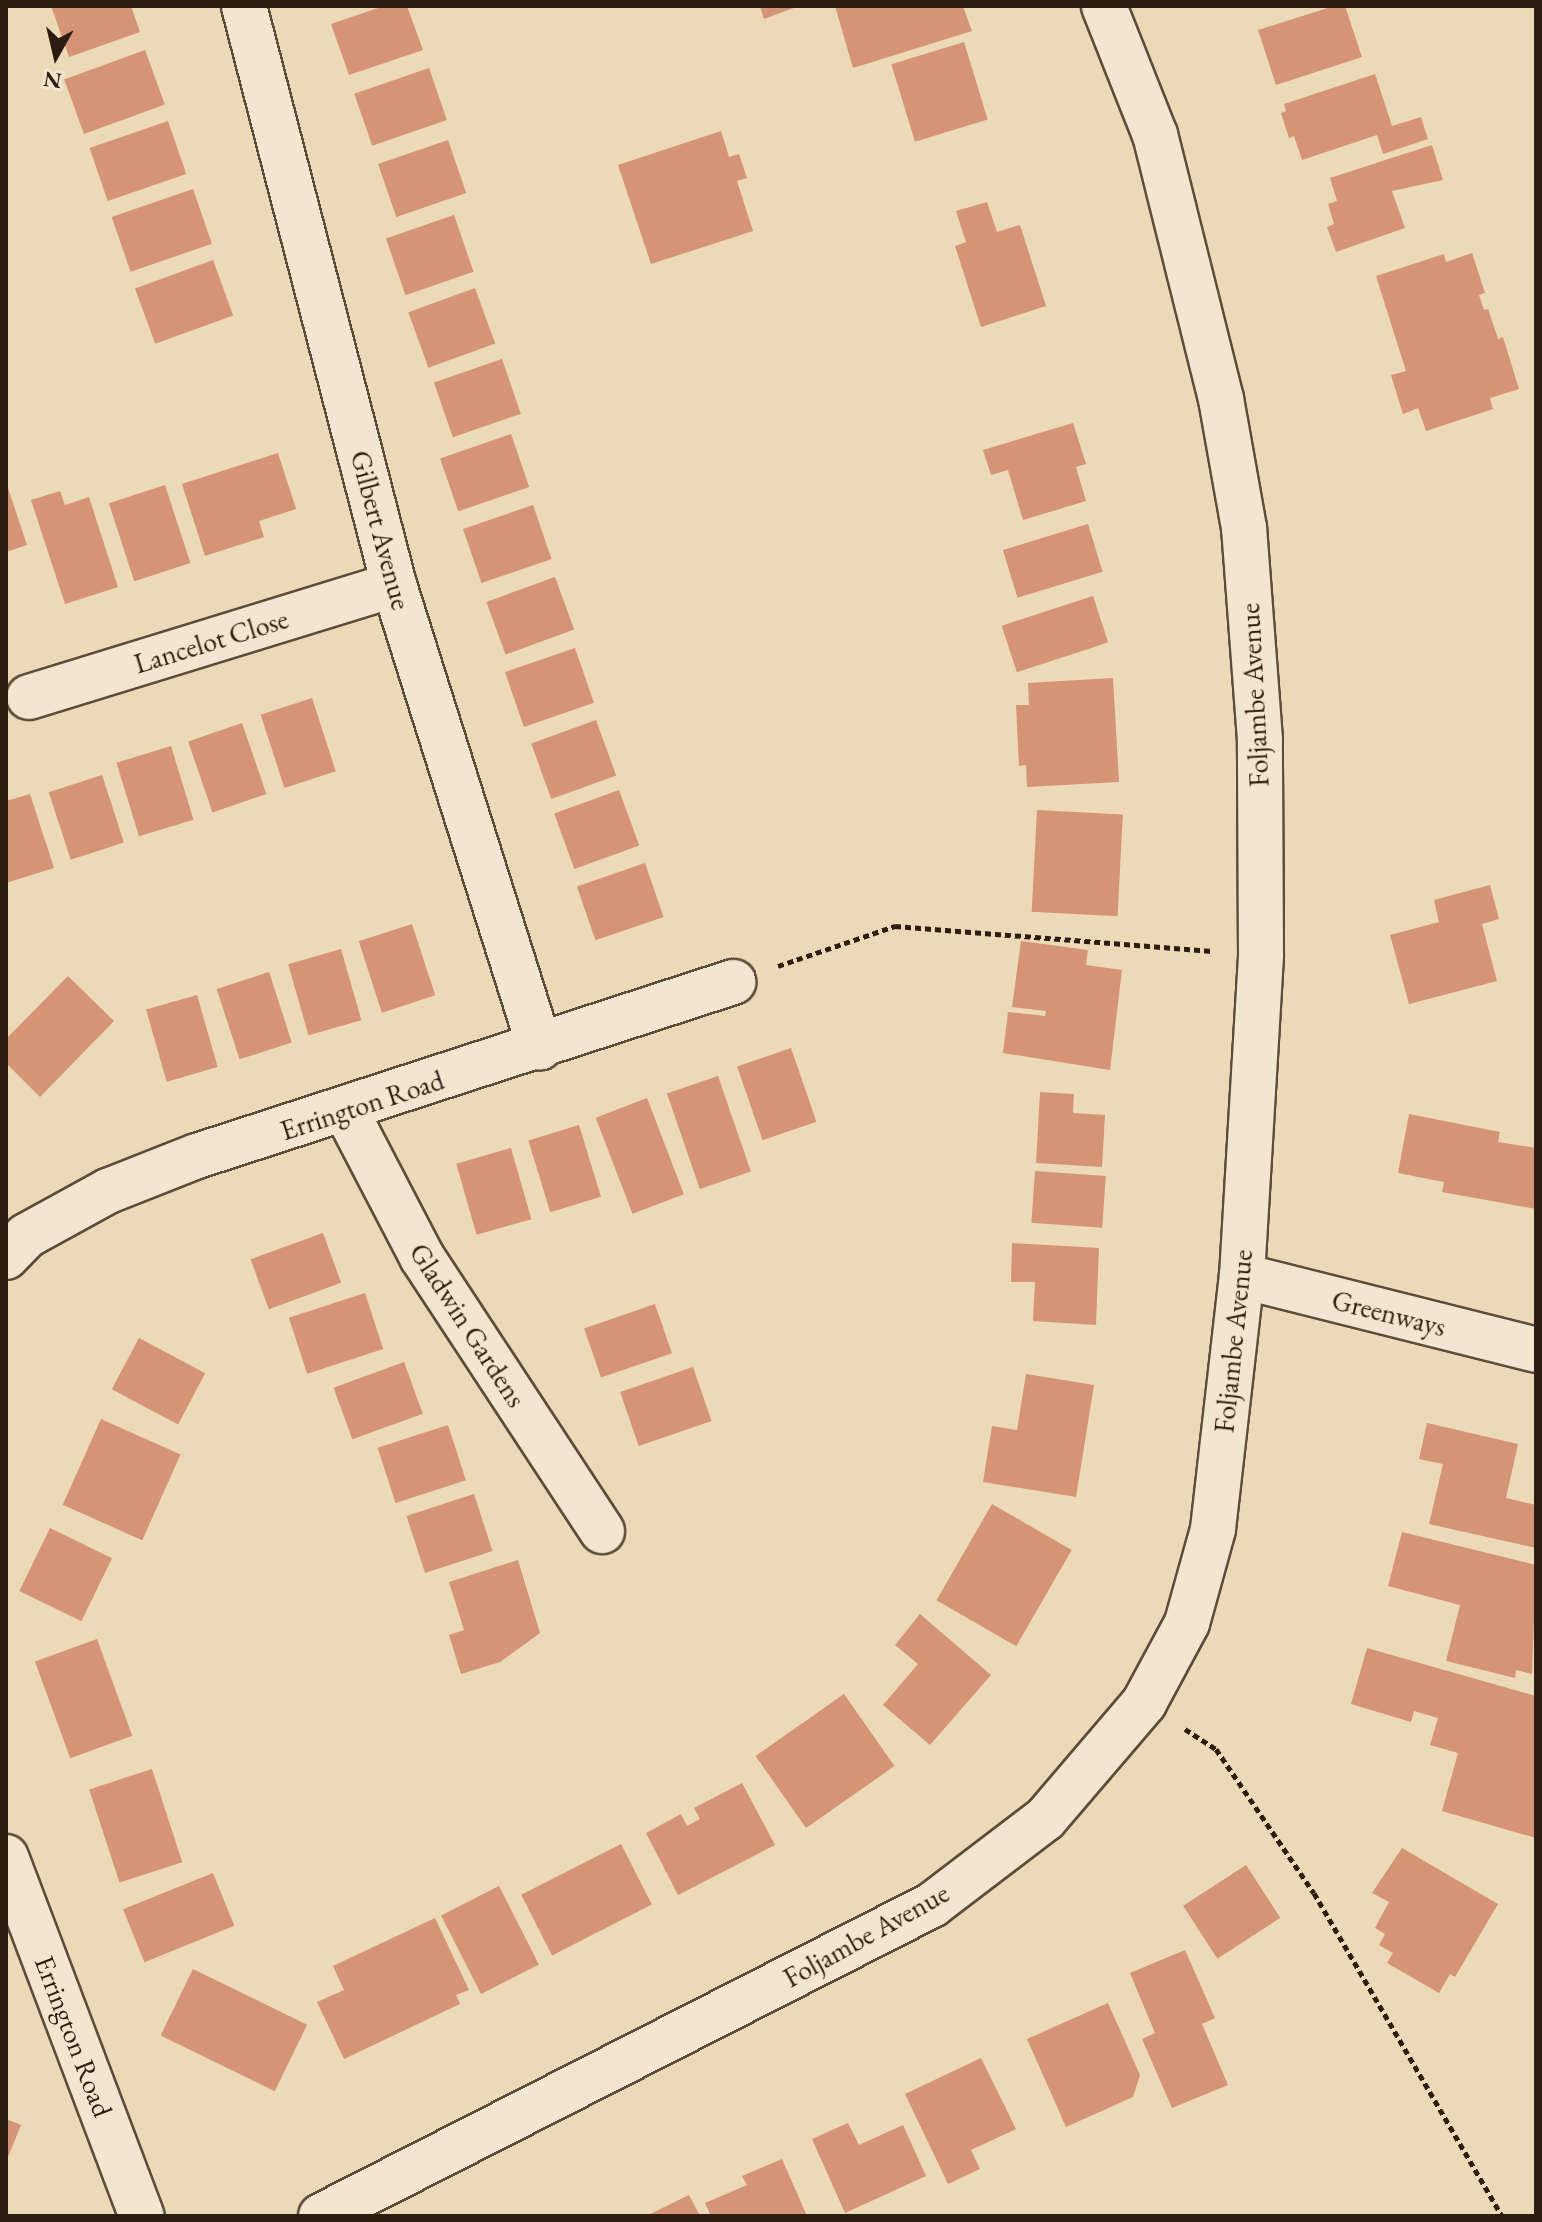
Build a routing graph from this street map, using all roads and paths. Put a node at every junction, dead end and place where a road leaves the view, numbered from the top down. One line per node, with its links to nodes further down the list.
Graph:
1 (244, 6): 3 (street, Gilbert Avenue)
2 (1104, 6): 5 (street, Foljambe Avenue)
3 (394, 585): 4 (street, Lancelot Close); 7 (street, Gilbert Avenue)
4 (29, 697)
5 (1261, 955): 6 (path); 10 (street, Foljambe Avenue)
6 (733, 982): 7 (street, Errington Road)
7 (540, 1047): 8 (street, Errington Road)
8 (346, 1111): 9 (street, Errington Road); 12 (street, Gladwin Gardens)
9 (6, 1257)
10 (1242, 1276): 11 (street, Greenways); 13 (street, Foljambe Avenue)
11 (1536, 1350)
12 (602, 1531)
13 (1144, 1703): 16 (street, Foljambe Avenue); 17 (path)
14 (6, 1857): 15 (street, Errington Road)
15 (142, 2216)
16 (321, 2216)
17 (1502, 2216)

